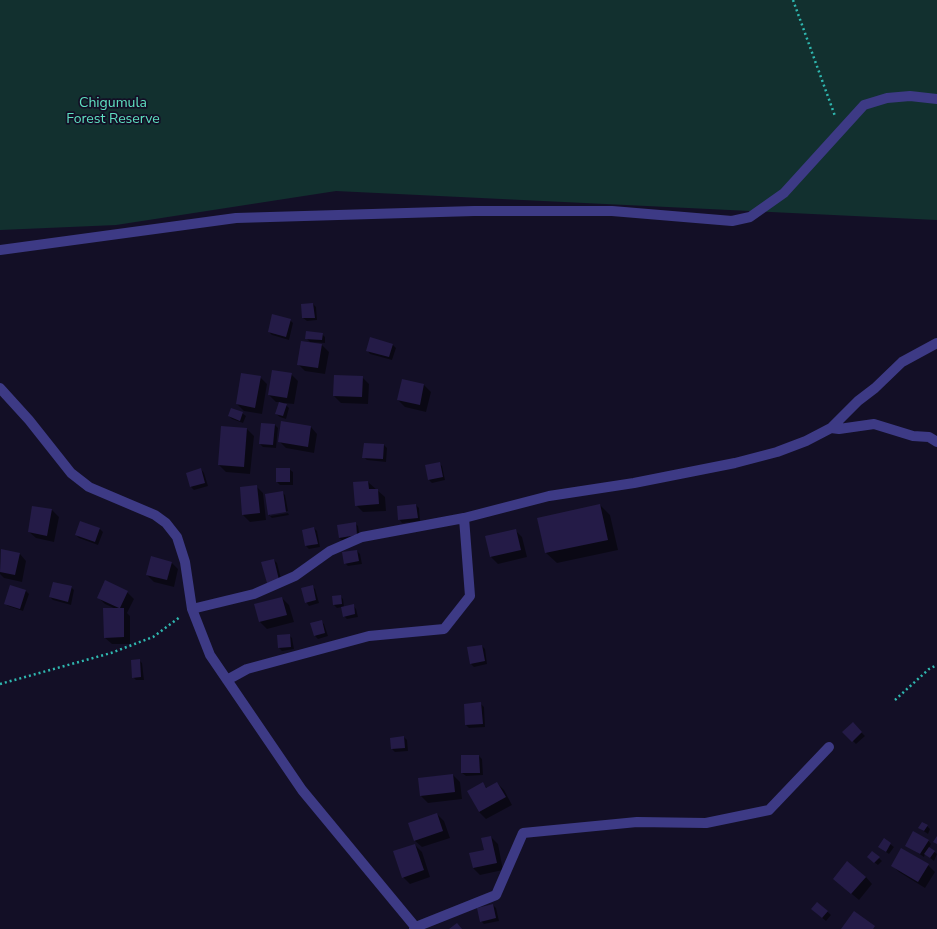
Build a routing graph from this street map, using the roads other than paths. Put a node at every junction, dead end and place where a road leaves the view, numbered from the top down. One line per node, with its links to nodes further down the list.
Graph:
1 (937, 99): 2 (street)
2 (0, 250)
3 (937, 343): 5 (street)
4 (0, 388): 8 (street)
5 (831, 428): 6 (street); 7 (street)
6 (937, 442)
7 (464, 518): 8 (street); 9 (street)
8 (192, 609): 9 (street)
9 (227, 680): 11 (street)
10 (829, 747): 11 (street)
11 (416, 928)

